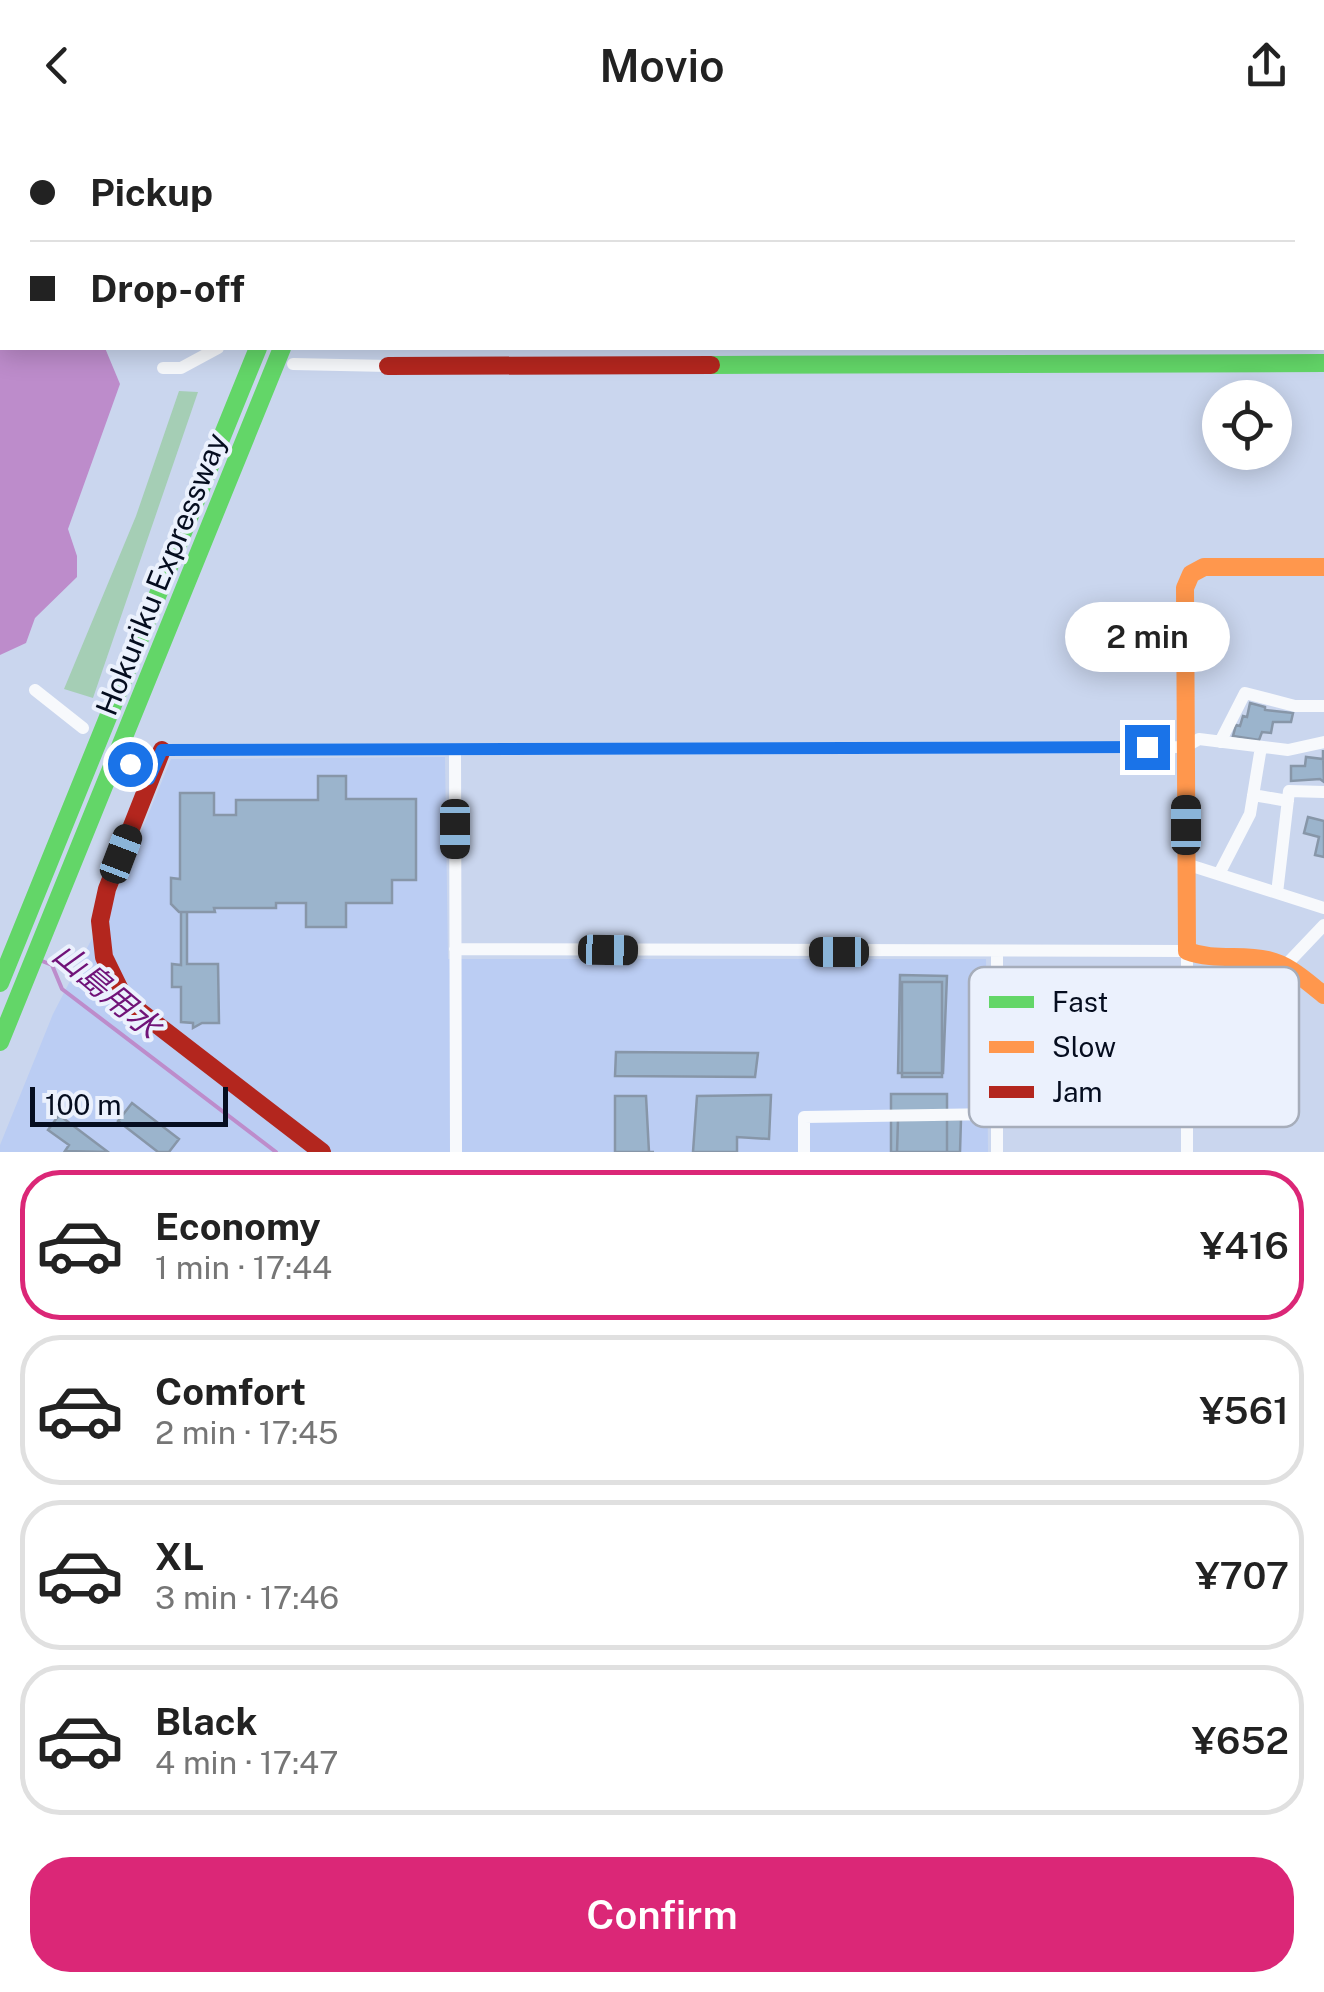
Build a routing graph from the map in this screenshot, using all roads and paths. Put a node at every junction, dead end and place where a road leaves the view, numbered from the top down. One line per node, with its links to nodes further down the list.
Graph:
1 (214, 350): 7 (street)
2 (257, 350): 34 (main road, Hokuriku Expressway)
3 (281, 350): 37 (main road, Hokuriku Expressway)
4 (1324, 363): 6 (main road)
5 (294, 364): 6 (street)
6 (388, 366)
7 (163, 368)
8 (1324, 567): 15 (main road)
9 (35, 690): 11 (street)
10 (1324, 706): 12 (street)
11 (82, 728)
12 (1220, 742): 14 (street); 15 (street)
13 (1324, 742): 14 (street)
14 (1261, 746): 21 (street)
15 (1185, 747): 17 (street); 23 (main road)
16 (162, 750): 17 (street); 19 (main road)
17 (455, 750): 28 (street)
18 (130, 764): 19 (street)
19 (149, 779): 39 (main road)
20 (1324, 792): 22 (street)
21 (1253, 796): 22 (street); 24 (street)
22 (1288, 801): 25 (street)
23 (1186, 864): 24 (street); 29 (main road)
24 (1219, 874): 25 (street)
25 (1277, 893): 26 (street)
26 (1324, 908)
27 (1324, 925): 31 (street)
28 (455, 949): 30 (street); 40 (street)
29 (1187, 951): 30 (street); 31 (main road); 33 (street)
30 (997, 952): 32 (street)
31 (1284, 966)
32 (997, 967)
33 (1187, 967)
34 (4, 974)
35 (1299, 977): 36 (main road)
36 (1324, 995)
37 (0, 1042)
38 (969, 1114): 41 (street)
39 (322, 1152)
40 (456, 1152)
41 (804, 1152)

